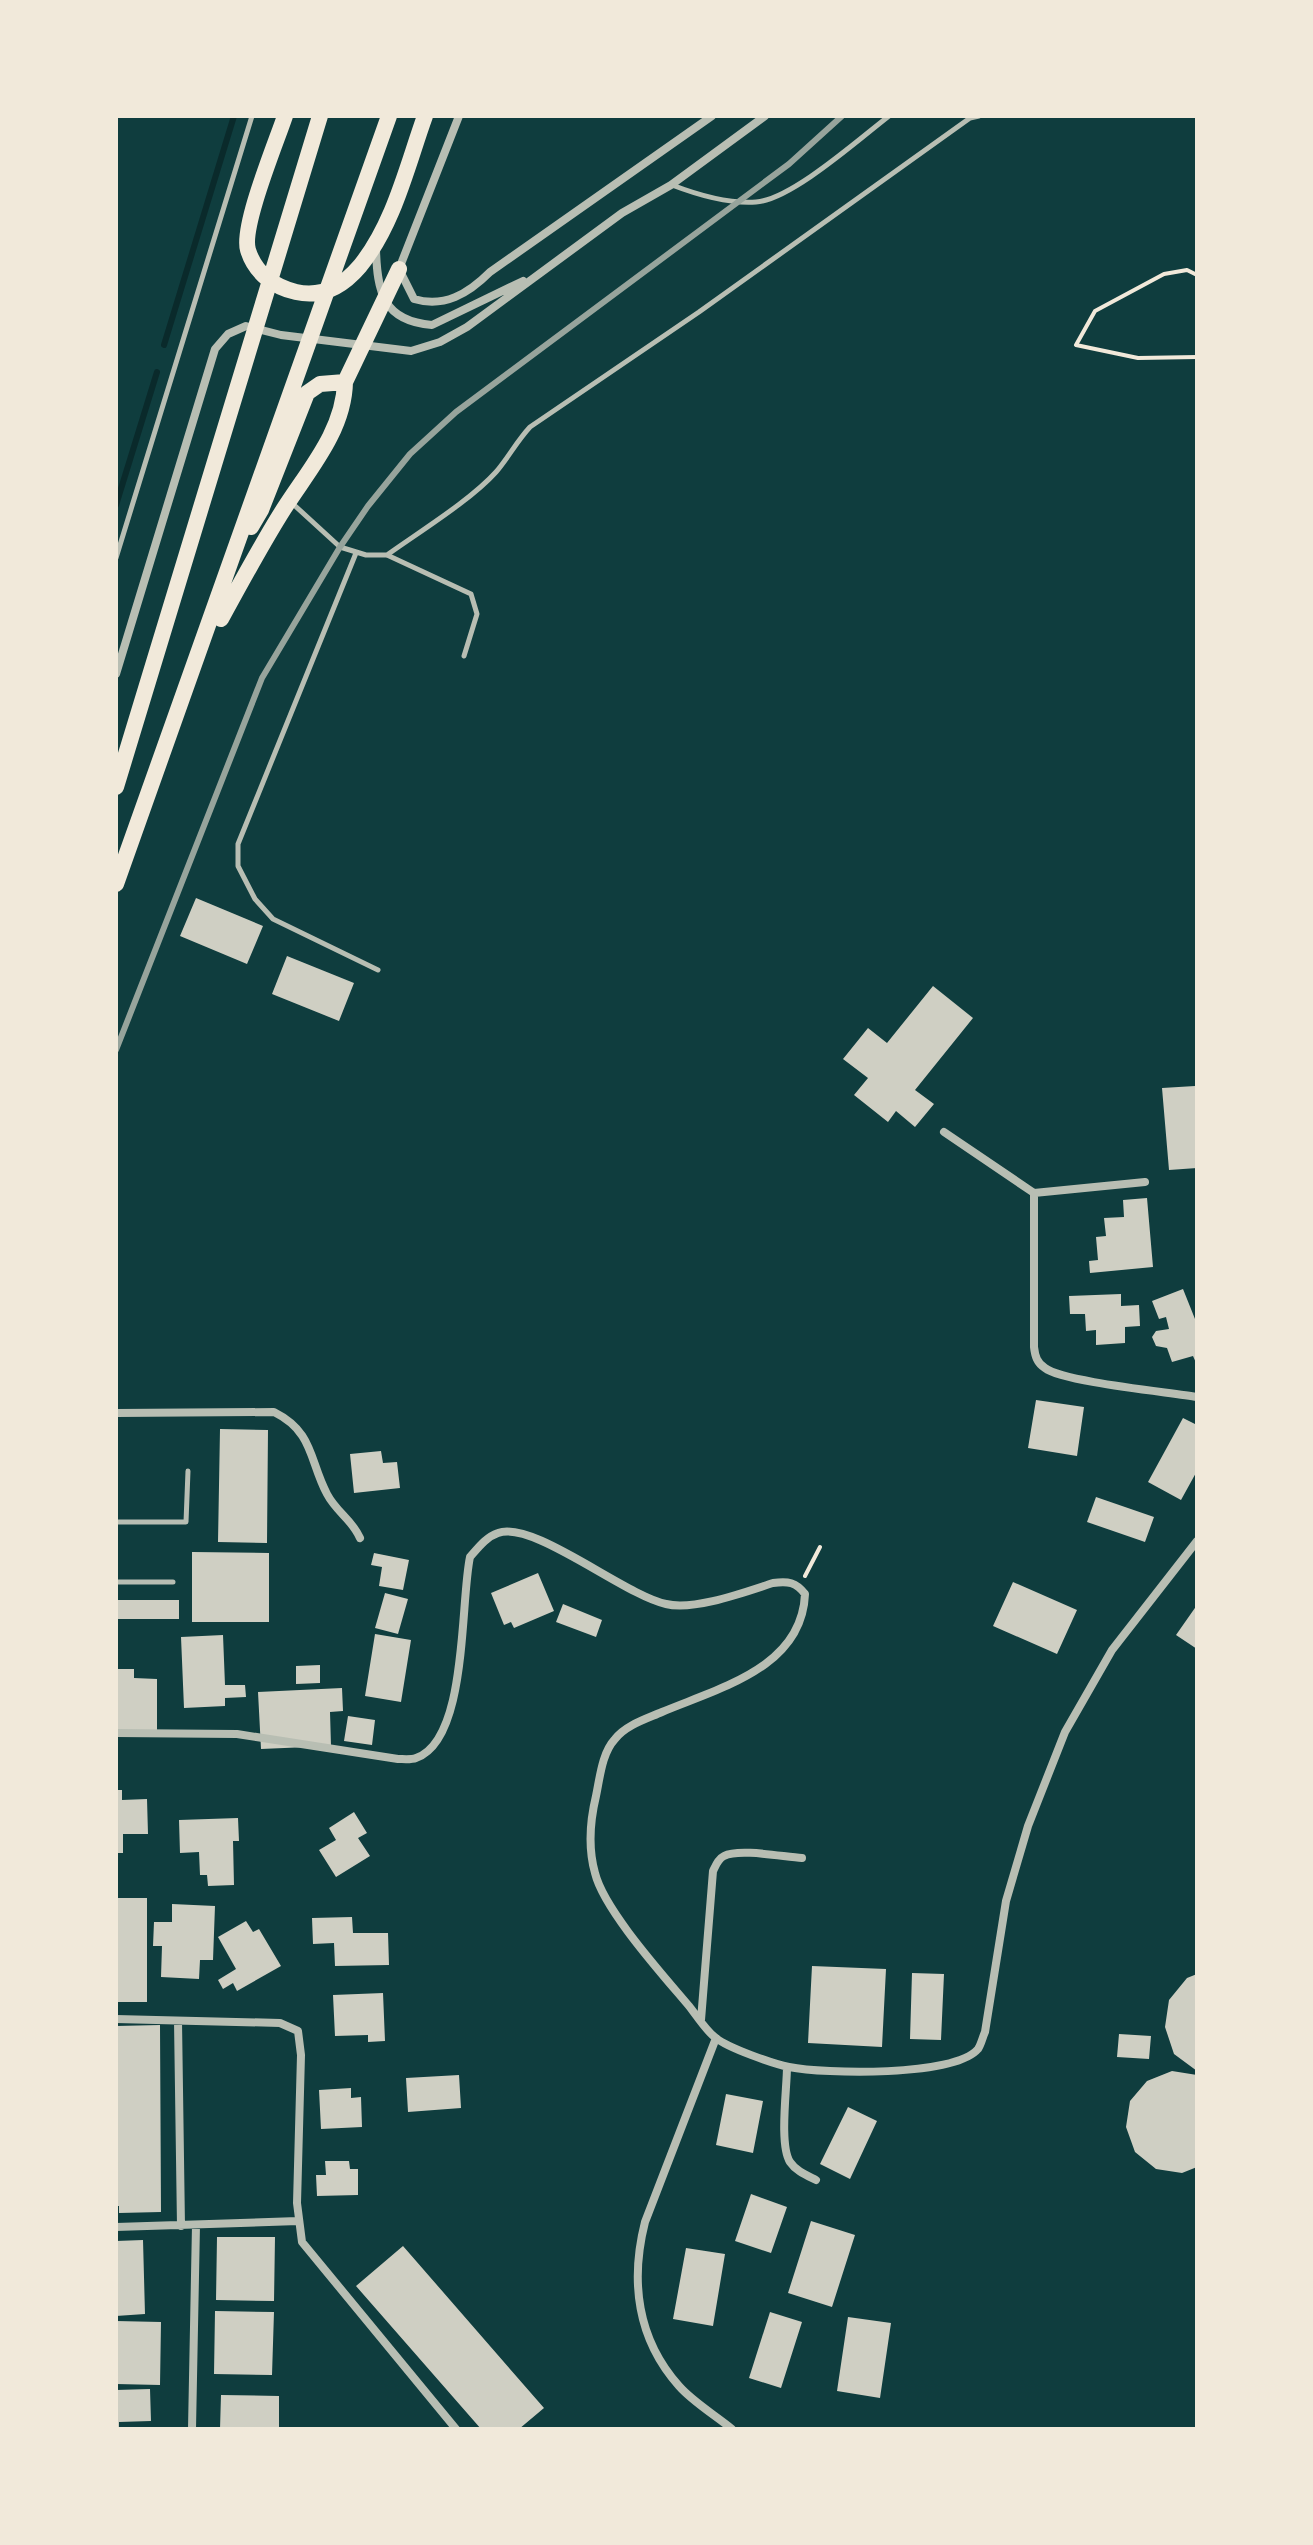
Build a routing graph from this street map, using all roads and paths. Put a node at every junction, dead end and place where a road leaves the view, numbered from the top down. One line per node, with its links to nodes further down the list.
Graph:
1 (252, 116): 22 (lane)
2 (285, 116): 12 (highway)
3 (320, 116): 26 (highway)
4 (389, 116): 19 (highway)
5 (425, 116): 12 (highway)
6 (459, 116): 13 (street)
7 (712, 116): 13 (street)
8 (765, 116): 11 (street)
9 (889, 116): 11 (lane)
10 (979, 116): 21 (lane)
11 (671, 185): 15 (street)
12 (376, 244): 15 (street)
13 (399, 269): 17 (highway)
14 (1197, 275): 16 (path)
15 (535, 276): 25 (street)
16 (1197, 357)
17 (345, 382): 18 (highway); 19 (highway)
18 (289, 501): 20 (lane); 24 (highway)
19 (237, 550): 24 (highway)
20 (356, 553): 21 (lane); 28 (lane)
21 (387, 555): 23 (lane)
22 (116, 558)
23 (464, 656)
24 (195, 666): 27 (highway)
25 (116, 674)
26 (116, 787)
27 (116, 884)
28 (378, 970)
29 (944, 1132): 31 (street)
30 (1145, 1182): 31 (street)
31 (1034, 1193): 32 (street)
32 (1197, 1397)
33 (116, 1413): 36 (street)
34 (188, 1471): 35 (lane)
35 (116, 1522)
36 (360, 1538)
37 (1197, 1541): 48 (street)
38 (820, 1547): 41 (path)
39 (116, 1582): 40 (lane)
40 (173, 1582)
41 (798, 1584): 42 (street); 45 (street)
42 (116, 1733)
43 (802, 1858): 45 (street)
44 (116, 2019): 46 (street)
45 (701, 2020): 47 (street)
46 (178, 2021): 50 (street); 52 (street)
47 (716, 2038): 48 (street); 56 (street)
48 (787, 2067): 49 (street)
49 (816, 2180)
50 (298, 2221): 51 (street); 55 (street)
51 (196, 2225): 52 (street); 54 (street)
52 (181, 2226): 53 (street)
53 (116, 2227)
54 (192, 2429)
55 (456, 2429)
56 (732, 2429)

